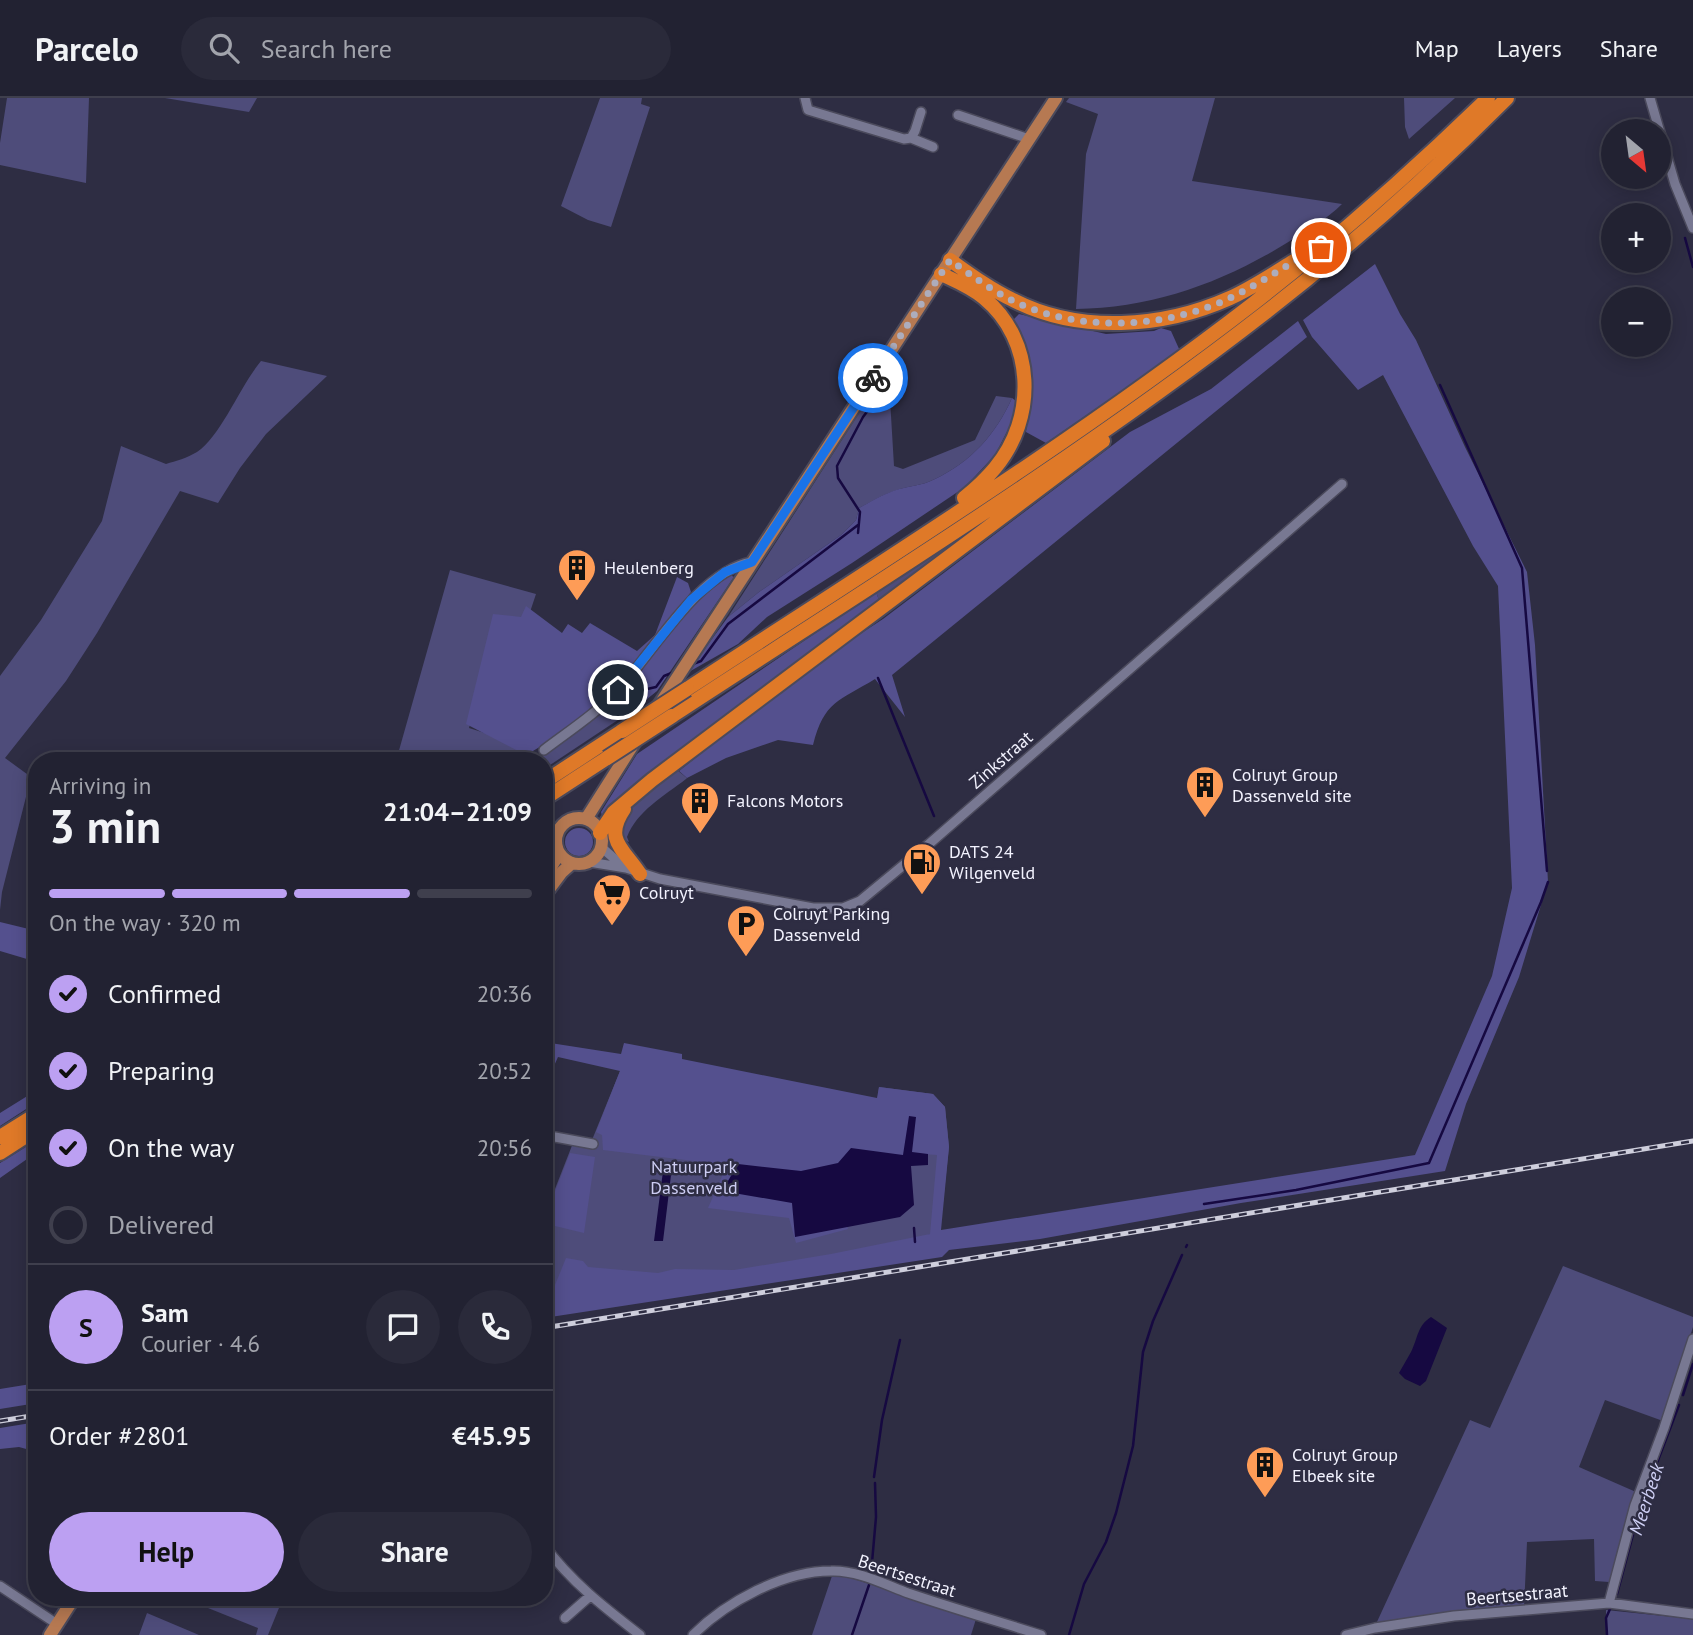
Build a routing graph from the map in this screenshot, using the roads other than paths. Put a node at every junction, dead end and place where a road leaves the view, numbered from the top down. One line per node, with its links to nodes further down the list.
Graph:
1 (805, 98): 8 (street)
2 (1056, 98): 9 (main road)
3 (1488, 98): 12 (highway)
4 (1507, 98): 15 (highway)
5 (1650, 98): 11 (street)
6 (921, 112): 8 (street)
7 (958, 115): 9 (street)
8 (911, 138): 10 (street)
9 (1029, 139): 13 (main road)
10 (933, 147)
11 (1693, 228)
12 (1321, 248): 13 (highway); 17 (highway)
13 (950, 260): 14 (main road)
14 (941, 274): 17 (highway); 18 (main road)
15 (1124, 416): 21 (highway, bridge); 22 (highway)
16 (1342, 484): 30 (street, Zinkstraat)
17 (940, 523): 20 (highway, bridge)
18 (752, 562): 19 (street); 23 (main road)
19 (544, 750)
20 (553, 776)
21 (553, 793)
22 (632, 797): 24 (highway); 30 (highway)
23 (586, 819): 24 (main road); 25 (main road)
24 (601, 840): 26 (main road); 29 (street, Zinkstraat)
25 (559, 854): 27 (main road); 28 (main road)
26 (589, 862): 27 (main road); 29 (street, Zinkstraat)
27 (572, 863): 31 (main road)
28 (553, 864)
29 (626, 868): 30 (street, Zinkstraat)
30 (640, 874)
31 (553, 884)
32 (28, 1120): 34 (highway)
33 (28, 1135): 37 (highway)
34 (0, 1137)
35 (553, 1137): 36 (street)
36 (593, 1144)
37 (0, 1153)
38 (1693, 1339): 42 (street)
39 (553, 1557): 41 (street)
40 (0, 1586): 46 (street)
41 (590, 1595): 45 (street); 47 (street)
42 (1609, 1603): 44 (street, Beertsestraat); 50 (street, Beertsestraat)
43 (69, 1606): 46 (main road)
44 (1693, 1614)
45 (565, 1618)
46 (54, 1630)
47 (640, 1635)
48 (693, 1635): 49 (street, Beertsestraat)
49 (1041, 1635)
50 (1346, 1635)

